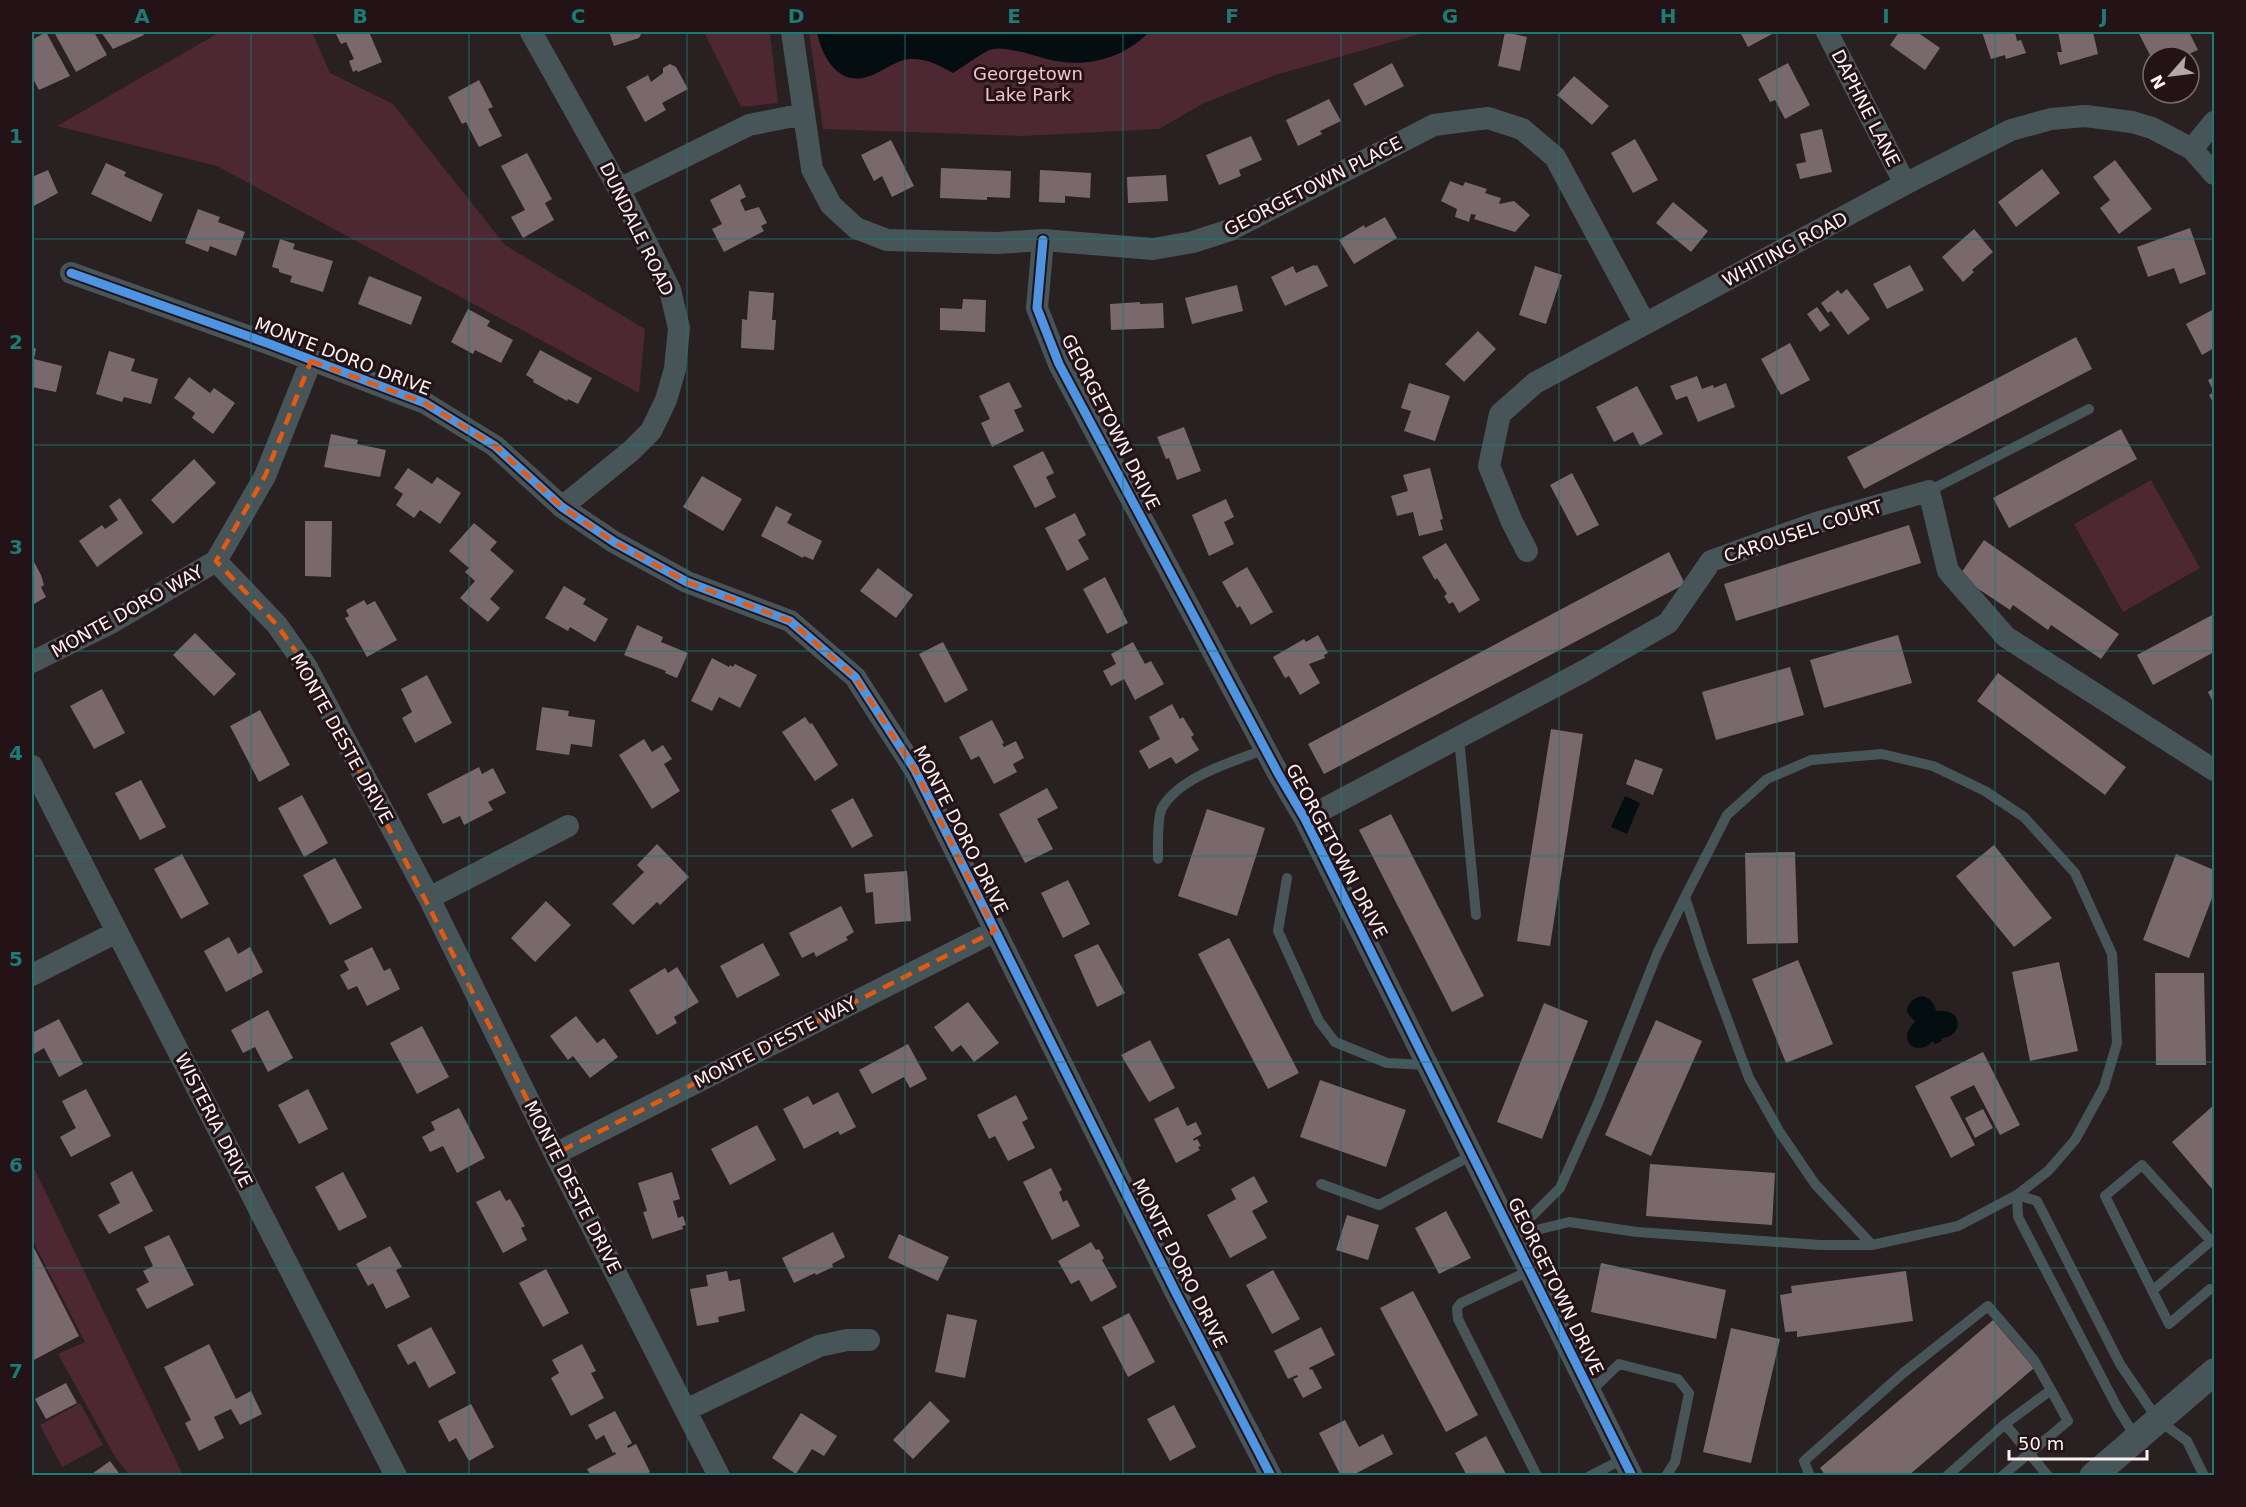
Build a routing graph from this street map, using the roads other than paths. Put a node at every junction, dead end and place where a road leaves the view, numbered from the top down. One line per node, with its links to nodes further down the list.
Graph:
1 (531, 32): 9 (street, DUNDALE ROAD)
2 (792, 32): 4 (street, GEORGETOWN PLACE)
3 (1827, 32): 8 (street, DAPHNE LANE)
4 (804, 114): 9 (street); 10 (street, GEORGETOWN PLACE)
5 (2214, 122): 6 (street)
6 (2192, 149): 7 (street, WHITING ROAD); 8 (street, WHITING ROAD)
7 (2214, 174)
8 (1905, 184): 12 (street, WHITING ROAD)
9 (620, 189): 16 (street, DUNDALE ROAD)
10 (1043, 240): 12 (street, GEORGETOWN PLACE); 21 (street, GEORGETOWN DRIVE)
11 (71, 273): 13 (street, MONTE DORO DRIVE)
12 (1645, 324): 17 (street, WHITING ROAD)
13 (311, 361): 16 (street, MONTE DORO DRIVE); 18 (street, MONTE DORO WAY)
14 (2089, 409): 15 (lane)
15 (1929, 491): 20 (street, CAROUSEL COURT); 23 (street)
16 (562, 507): 31 (street, MONTE DORO DRIVE)
17 (1527, 551)
18 (216, 561): 19 (street, MONTE DORO WAY); 29 (street, MONTE DESTE DRIVE)
19 (32, 662)
20 (1459, 738): 24 (street, CAROUSEL COURT); 30 (lane)
21 (1266, 749): 24 (street, GEORGETOWN DRIVE); 26 (lane)
22 (32, 766): 32 (street, WISTERIA DRIVE)
23 (2214, 770)
24 (1305, 819): 34 (street, GEORGETOWN DRIVE)
25 (568, 826): 29 (street)
26 (1158, 859)
27 (1287, 878): 34 (lane)
28 (1685, 897): 38 (lane); 39 (lane); 41 (lane)
29 (429, 898): 35 (street, MONTE DESTE DRIVE)
30 (1476, 915)
31 (994, 931): 35 (street, MONTE D'ESTE WAY); 58 (street, MONTE DORO DRIVE)
32 (117, 932): 33 (street); 56 (street, WISTERIA DRIVE)
33 (32, 975)
34 (1428, 1065): 36 (street, GEORGETOWN DRIVE)
35 (555, 1154): 49 (street, MONTE DESTE DRIVE)
36 (1472, 1155): 37 (lane); 39 (street, GEORGETOWN DRIVE)
37 (1322, 1184)
38 (2017, 1195): 41 (lane); 50 (lane); 52 (lane)
39 (1512, 1236): 41 (lane); 42 (street, GEORGETOWN DRIVE)
40 (2213, 1241): 44 (lane); 44 (lane)
41 (1872, 1245)
42 (1529, 1270): 48 (street, GEORGETOWN DRIVE); 59 (lane)
43 (2210, 1289): 44 (lane)
44 (2152, 1291)
45 (869, 1340): 49 (street)
46 (2214, 1372): 50 (street)
47 (2051, 1390): 51 (lane); 53 (lane); 62 (lane)
48 (1590, 1392): 54 (street, GEORGETOWN DRIVE); 61 (lane)
49 (686, 1410): 57 (street, MONTE DESTE DRIVE)
50 (2158, 1420): 52 (street); 66 (lane)
51 (2005, 1424): 53 (lane); 63 (lane)
52 (2136, 1438): 55 (street)
53 (2029, 1452): 64 (lane); 65 (lane)
54 (1628, 1467): 60 (lane)
55 (2105, 1468)
56 (396, 1476)
57 (720, 1476)
58 (1271, 1476)
59 (1537, 1476)
60 (1590, 1476)
61 (1666, 1476)
62 (1810, 1476)
63 (1947, 1476)
64 (2002, 1476)
65 (2048, 1476)
66 (2204, 1476)

